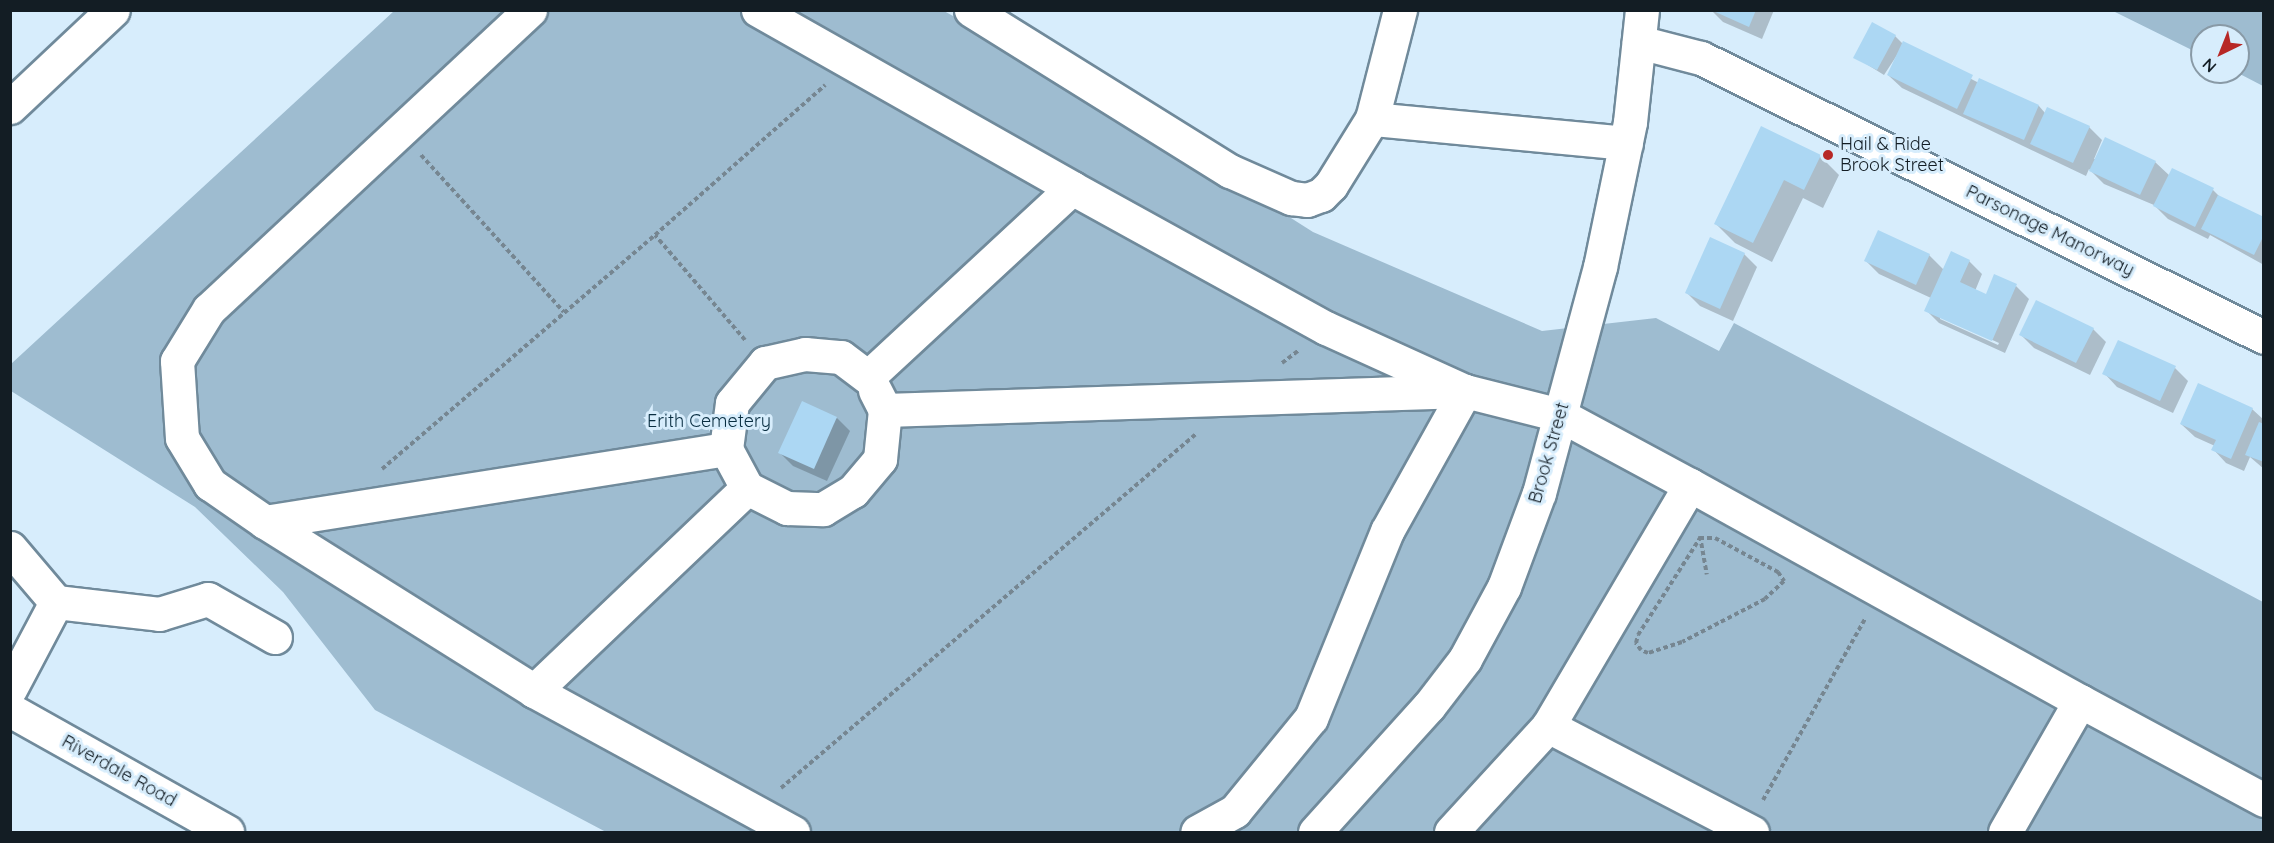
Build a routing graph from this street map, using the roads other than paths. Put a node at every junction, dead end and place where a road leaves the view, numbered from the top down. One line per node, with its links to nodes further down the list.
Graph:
1 (113, 10): 7 (street)
2 (530, 10): 19 (street)
3 (758, 10): 10 (street)
4 (971, 10): 8 (street)
5 (1400, 10): 8 (street)
6 (1640, 26): 9 (street, Brook Street); 11 (street, Parsonage Manorway)
7 (10, 107)
8 (1372, 119): 9 (street)
9 (1626, 143): 15 (street, Brook Street)
10 (1072, 188): 12 (street); 13 (street)
11 (2264, 337)
12 (868, 377): 14 (street); 16 (street)
13 (1465, 391): 14 (street); 15 (street); 32 (street)
14 (885, 411): 18 (street)
15 (1560, 415): 17 (street); 33 (street, Brook Street)
16 (726, 449): 18 (street); 19 (street)
17 (1690, 485): 25 (street); 27 (street)
18 (747, 488): 24 (street)
19 (265, 522): 24 (street)
20 (10, 548): 21 (street)
21 (56, 602): 22 (street); 23 (street)
22 (275, 637)
23 (10, 689)
24 (534, 691): 31 (street)
25 (2080, 701): 28 (street); 35 (street)
26 (10, 710): 30 (street, Riverdale Road)
27 (1548, 726): 29 (street); 34 (street)
28 (2264, 800)
29 (1749, 831)
30 (227, 832)
31 (793, 832)
32 (1197, 832)
33 (1315, 832)
34 (1451, 832)
35 (2005, 832)

